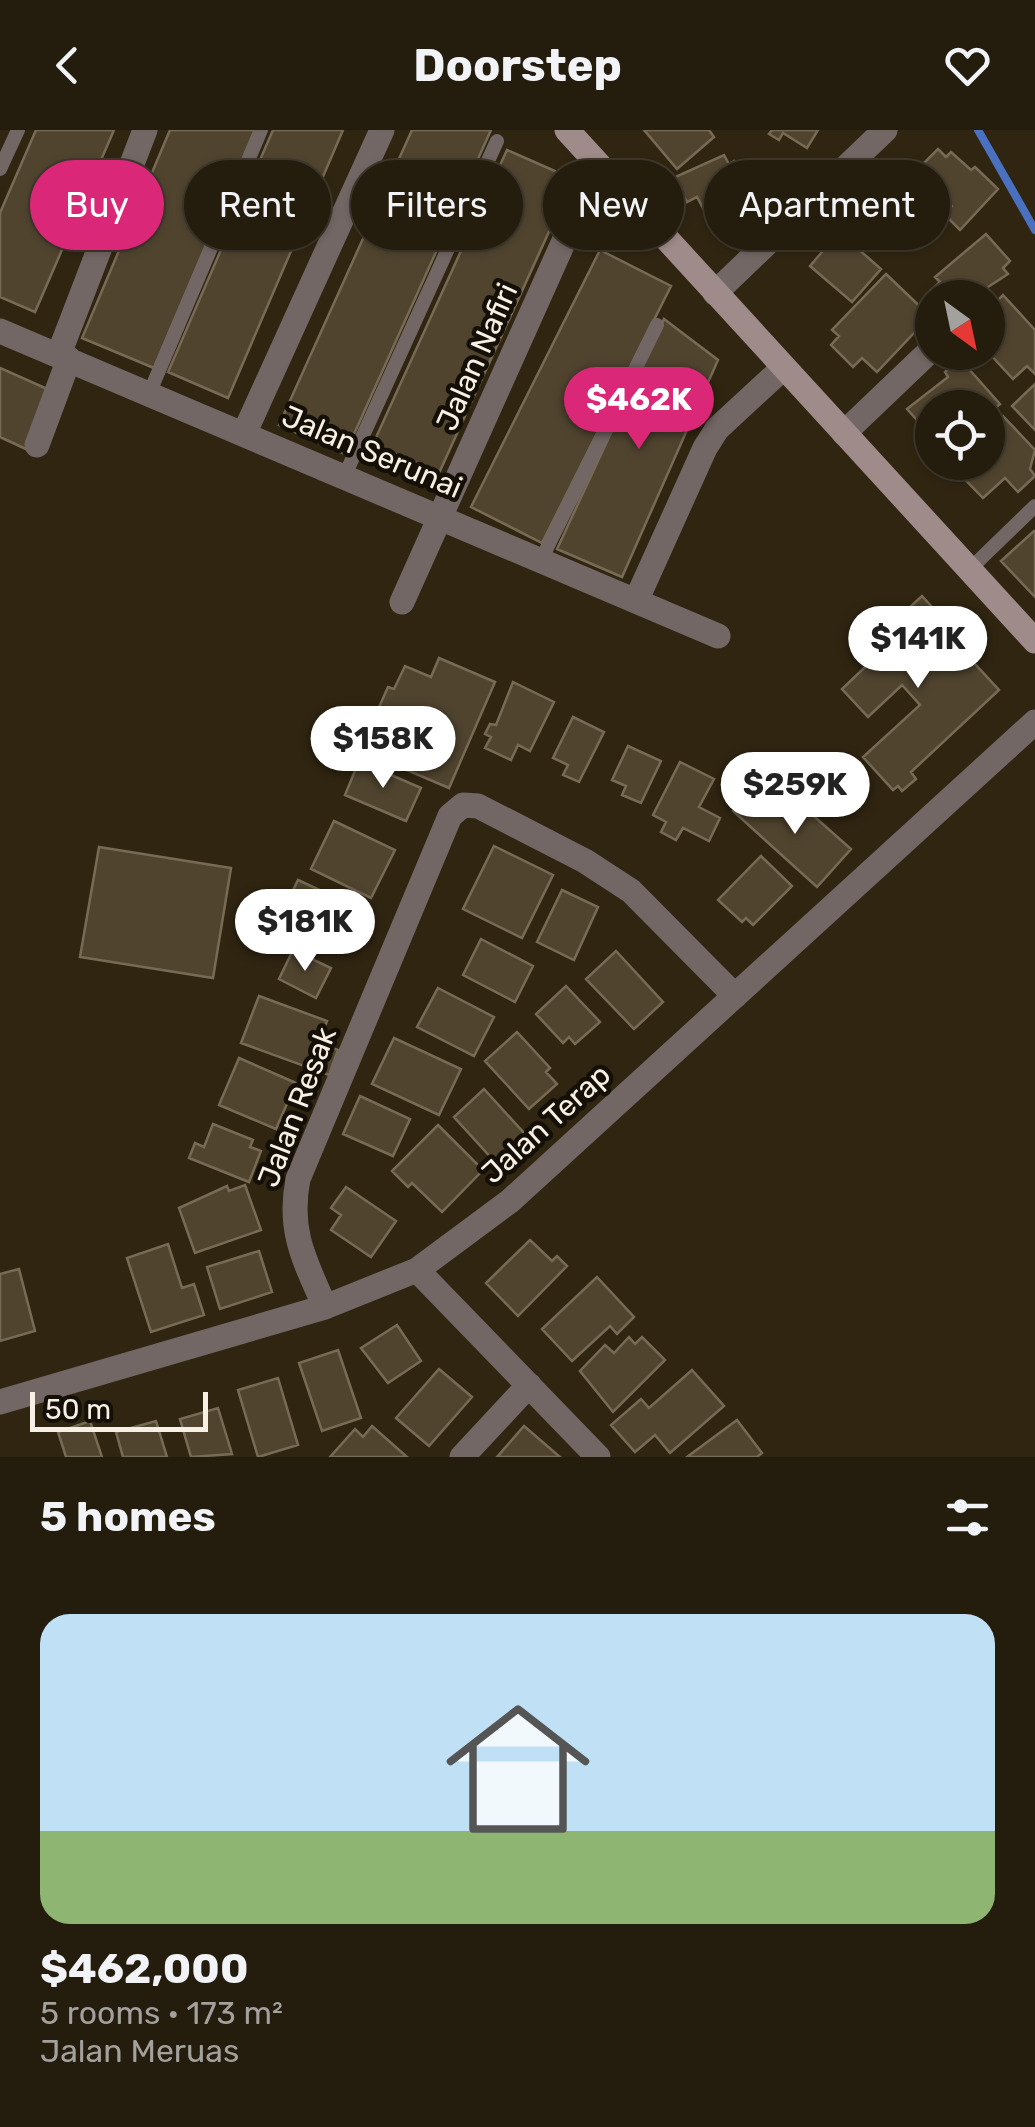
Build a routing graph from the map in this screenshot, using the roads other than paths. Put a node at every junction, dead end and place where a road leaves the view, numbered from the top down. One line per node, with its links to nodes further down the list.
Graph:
1 (18, 130): 9 (lane)
2 (145, 130): 15 (street)
3 (262, 130): 18 (lane)
4 (382, 130): 20 (street)
5 (568, 130): 8 (street)
6 (885, 130): 12 (street)
7 (496, 141): 22 (lane)
8 (595, 160)
9 (0, 169)
10 (560, 250): 24 (street, Jalan Nafiri)
11 (676, 250): 12 (street)
12 (715, 293): 17 (street)
13 (657, 325): 25 (lane)
14 (0, 331): 15 (street, Jalan Serunai)
15 (64, 356): 18 (street, Jalan Serunai); 21 (street)
16 (915, 365): 19 (street)
17 (784, 368): 19 (street); 27 (street)
18 (149, 394): 20 (street, Jalan Serunai)
19 (844, 433): 26 (street)
20 (244, 434): 22 (street, Jalan Serunai)
21 (37, 445)
22 (345, 476): 24 (street, Jalan Serunai)
23 (1035, 506): 26 (lane)
24 (442, 516): 25 (street, Jalan Serunai); 28 (street, Jalan Nafiri)
25 (540, 560): 27 (street, Jalan Serunai)
26 (970, 569): 30 (street)
27 (636, 601): 29 (street, Jalan Serunai)
28 (402, 602)
29 (718, 636)
30 (1035, 640)
31 (1035, 722): 32 (street, Jalan Terap)
32 (735, 996): 33 (street, Jalan Terap); 34 (street, Jalan Resak)
33 (418, 1270): 34 (street, Jalan Terap); 35 (street)
34 (325, 1306): 36 (street, Jalan Terap)
35 (529, 1385): 37 (street); 38 (street)
36 (0, 1402)
37 (462, 1457)
38 (598, 1457)

